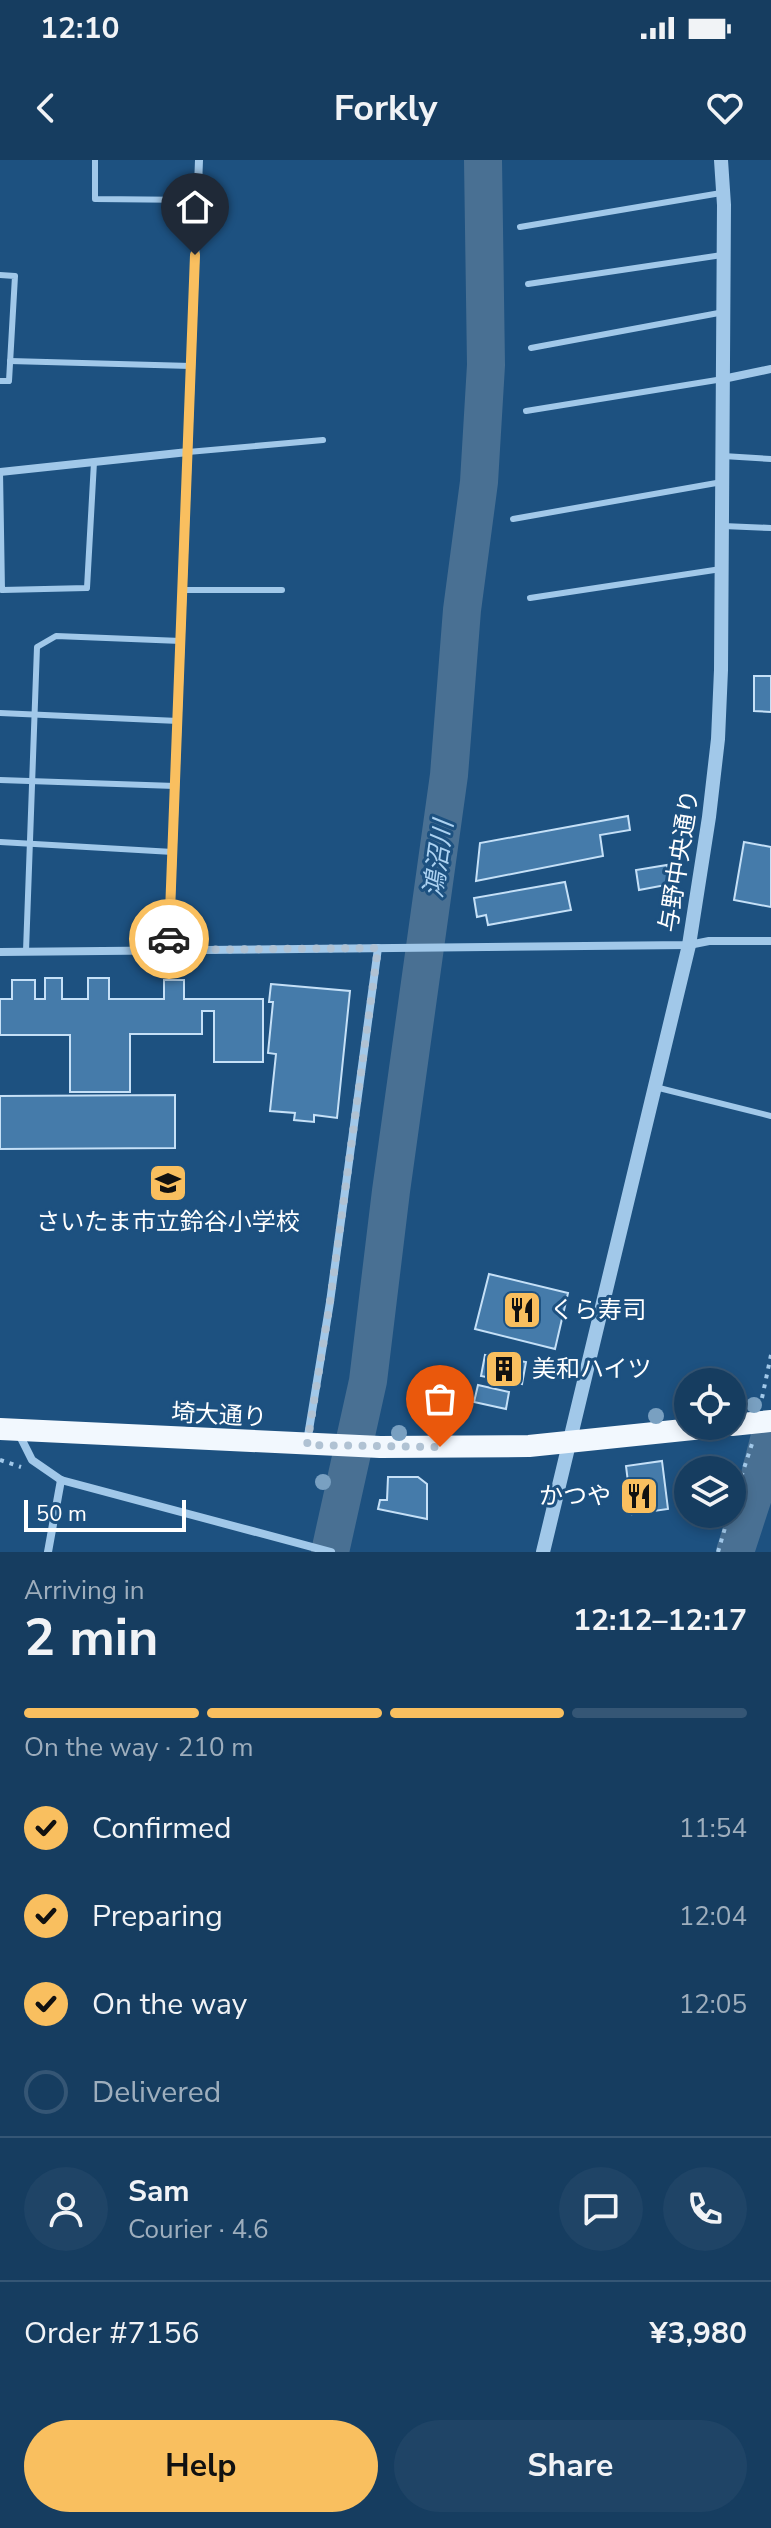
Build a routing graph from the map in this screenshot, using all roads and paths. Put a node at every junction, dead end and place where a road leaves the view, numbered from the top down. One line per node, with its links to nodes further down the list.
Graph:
1 (95, 160): 5 (lane)
2 (199, 160): 5 (street)
3 (721, 160): 4 (street, 与野中央通り)
4 (724, 192): 6 (lane); 7 (street, 与野中央通り)
5 (197, 200): 13 (street)
6 (520, 227)
7 (724, 255): 9 (lane); 10 (street, 与野中央通り)
8 (0, 275): 12 (lane)
9 (528, 284)
10 (724, 312): 11 (lane); 15 (street, 与野中央通り)
11 (531, 348)
12 (10, 361): 13 (lane); 16 (lane)
13 (191, 366): 19 (street)
14 (771, 369): 15 (street)
15 (723, 379): 17 (lane); 20 (street, 与野中央通り)
16 (0, 381)
17 (526, 411)
18 (323, 440): 19 (lane)
19 (188, 452): 22 (street); 29 (street)
20 (723, 456): 21 (lane); 24 (street, 与野中央通り)
21 (771, 459)
22 (94, 462): 23 (street); 23 (lane)
23 (0, 472)
24 (722, 482): 25 (lane); 26 (street, 与野中央通り)
25 (513, 519)
26 (723, 526): 27 (lane); 28 (street, 与野中央通り)
27 (771, 528)
28 (722, 569): 31 (lane); 43 (street, 与野中央通り)
29 (183, 590): 30 (lane); 32 (street)
30 (282, 590)
31 (530, 598)
32 (181, 641): 34 (lane); 35 (street)
33 (0, 713): 34 (lane)
34 (34, 714): 35 (lane); 37 (lane)
35 (178, 721): 38 (street)
36 (0, 780): 37 (lane)
37 (32, 781): 38 (lane); 40 (lane)
38 (175, 786): 41 (street)
39 (0, 842): 40 (lane)
40 (29, 843): 41 (lane); 46 (lane)
41 (173, 852): 45 (street)
42 (771, 941): 43 (street)
43 (689, 945): 44 (street); 48 (street, 与野中央通り)
44 (379, 948): 45 (street); 56 (street)
45 (169, 950): 46 (street)
46 (26, 951): 47 (street)
47 (0, 952)
48 (655, 1087): 49 (lane); 54 (street, 与野中央通り)
49 (771, 1116)
50 (771, 1355): 51 (path)
51 (762, 1398)
52 (8, 1430): 56 (highway, 埼大通り); 60 (street)
53 (674, 1431): 54 (highway, 埼大通り)
54 (570, 1441): 56 (highway, 埼大通り); 64 (street, 与野中央通り)
55 (752, 1444): 58 (path)
56 (314, 1446)
57 (0, 1460): 59 (path)
58 (746, 1462)
59 (27, 1469)
60 (61, 1480): 62 (street); 63 (street)
61 (725, 1528): 65 (path)
62 (48, 1552)
63 (331, 1552)
64 (543, 1552)
65 (718, 1552)

